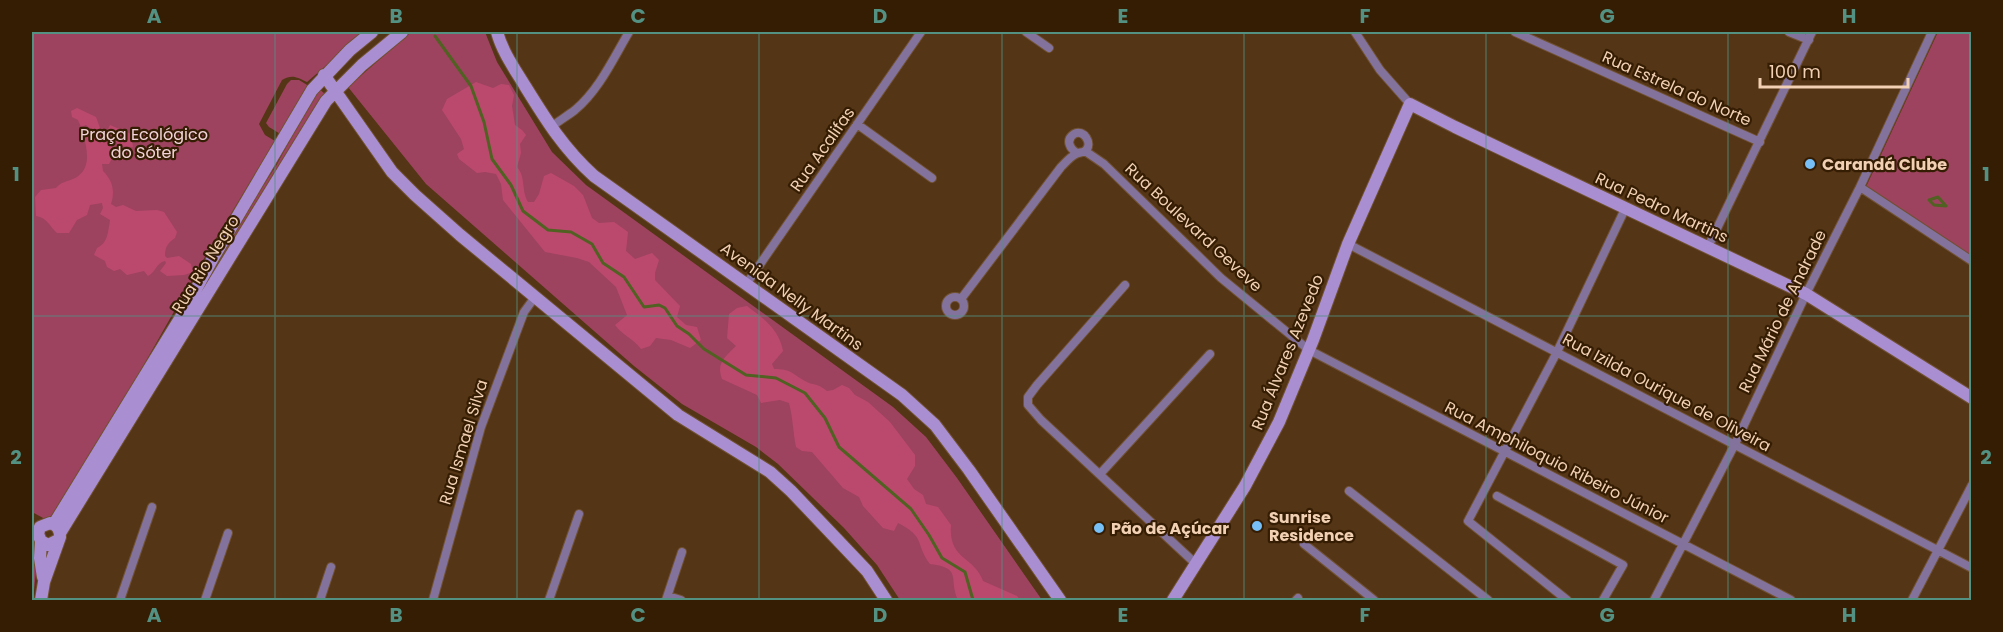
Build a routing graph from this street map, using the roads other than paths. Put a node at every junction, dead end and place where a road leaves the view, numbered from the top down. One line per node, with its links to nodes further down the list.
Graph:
1 (372, 32): 13 (main road, Rua Rio Negro)
2 (402, 32): 14 (main road, Rua Rio Negro)
3 (497, 32): 17 (main road, Avenida Nelly Martins)
4 (629, 32): 17 (street)
5 (921, 32): 16 (street, Rua Acalifas)
6 (1026, 32): 12 (street)
7 (1355, 32): 15 (street, Rua Pedro Martins)
8 (1515, 32): 18 (street, Rua Estrela do Norte)
9 (1789, 32): 11 (street)
10 (1932, 32): 20 (street, Rua Mário de Andrade)
11 (1811, 36): 18 (street)
12 (1049, 48)
13 (324, 75): 14 (main road); 43 (main road, Rua Rio Negro)
14 (336, 91): 28 (main road); 43 (main road, Rua Rio Negro)
15 (1410, 104): 21 (main road, Rua Pedro Martins); 22 (main road, Rua Álvares Azevedo)
16 (857, 124): 19 (street); 25 (street, Rua Acalifas)
17 (551, 127): 25 (main road, Avenida Nelly Martins)
18 (1760, 142): 23 (street)
19 (932, 178)
20 (1860, 186): 24 (street); 27 (street, Rua Mário de Andrade)
21 (1625, 209): 23 (main road, Rua Pedro Martins); 31 (street)
22 (1348, 244): 30 (main road, Rua Álvares Azevedo); 31 (street, Rua Izilda Ourique de Oliveira)
23 (1708, 246): 27 (main road, Rua Pedro Martins)
24 (1971, 261)
25 (747, 283): 63 (main road, Avenida Nelly Martins)
26 (1125, 285): 36 (street)
27 (1806, 294): 33 (main road, Rua Pedro Martins); 34 (street, Rua Mário de Andrade)
28 (535, 297): 59 (street, Rua Ismael Silva); 62 (main road)
29 (961, 299): 30 (street, Rua Boulevard Geveve)
30 (1309, 350): 35 (street, Rua Amphiloquio Ribeiro Júnior); 50 (main road, Rua Álvares Azevedo)
31 (1557, 352): 34 (street, Rua Izilda Ourique de Oliveira); 35 (street)
32 (1210, 354): 36 (street)
33 (1971, 398)
34 (1735, 444): 47 (street, Rua Mário de Andrade); 48 (street, Rua Izilda Ourique de Oliveira)
35 (1504, 451): 47 (street, Rua Amphiloquio Ribeiro Júnior); 67 (street)
36 (1100, 474): 50 (street)
37 (1971, 485): 48 (street)
38 (1349, 491): 66 (street)
39 (1497, 496): 68 (street)
40 (152, 507): 56 (street)
41 (579, 514): 60 (street)
42 (36, 525): 43 (main road); 45 (main road, Rua Rio Negro)
43 (57, 532): 45 (main road); 53 (main road, Rua Rio Negro)
44 (228, 533): 57 (street)
45 (41, 541): 53 (main road, Rua Rio Negro)
46 (1304, 544): 65 (street)
47 (1683, 544): 69 (street, Rua Mário de Andrade); 70 (street, Rua Amphiloquio Ribeiro Júnior)
48 (1938, 551): 52 (street, Rua Izilda Ourique de Oliveira); 71 (street)
49 (682, 552): 54 (street)
50 (1196, 564): 64 (main road, Rua Álvares Azevedo)
51 (331, 567): 58 (street)
52 (1971, 568)
53 (44, 582): 55 (main road, Rua Rio Negro)
54 (667, 598): 61 (street)
55 (41, 600)
56 (120, 600)
57 (205, 600)
58 (320, 600)
59 (433, 600)
60 (549, 600)
61 (681, 600)
62 (886, 600)
63 (1060, 600)
64 (1173, 600)
65 (1374, 600)
66 (1488, 600)
67 (1567, 600)
68 (1602, 600)
69 (1654, 600)
70 (1791, 600)
71 (1912, 600)

